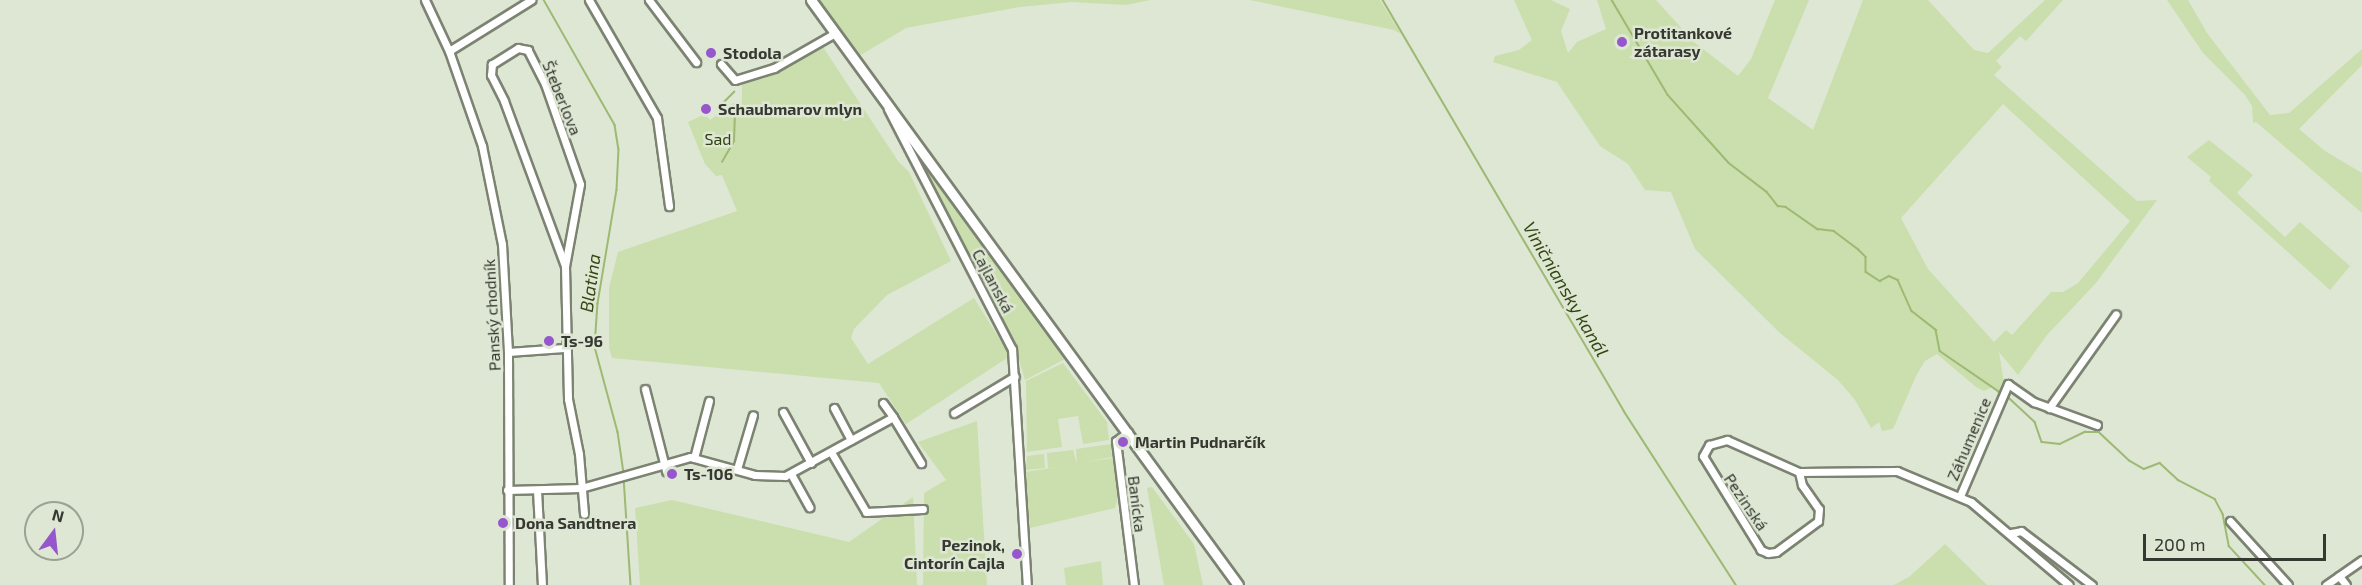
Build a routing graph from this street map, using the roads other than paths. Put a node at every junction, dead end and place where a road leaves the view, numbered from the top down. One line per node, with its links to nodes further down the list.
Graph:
1 (425, 0): 7 (street, Panský chodník)
2 (531, 0): 7 (street)
3 (589, 0): 13 (street)
4 (649, 0): 8 (street)
5 (811, 0): 6 (main road)
6 (835, 33): 9 (street); 10 (main road)
7 (449, 51): 19 (street, Panský chodník)
8 (696, 62)
9 (721, 64)
10 (884, 102): 11 (main road); 12 (street, Cajlanská)
11 (923, 154): 12 (street); 31 (main road)
12 (912, 161): 20 (street, Cajlanská)
13 (669, 206)
14 (554, 238): 15 (street); 15 (street, Šteberlova); 16 (street, Šteberlova)
15 (570, 242): 16 (street, Šteberlova)
16 (565, 266): 18 (street, Šteberlova)
17 (2116, 314): 25 (street)
18 (564, 348): 19 (street); 41 (street, Šteberlova)
19 (508, 352): 42 (street, Panský chodník)
20 (1016, 376): 27 (street); 56 (street, Cajlanská)
21 (645, 389): 37 (street)
22 (709, 401): 34 (street)
23 (884, 403): 29 (street)
24 (834, 408): 32 (street)
25 (2049, 408): 30 (street, Záhumenice); 44 (street, Záhumenice)
26 (783, 412): 35 (street)
27 (954, 413)
28 (753, 415): 38 (street)
29 (893, 417): 32 (street); 36 (street)
30 (2097, 425)
31 (1128, 432): 57 (street, Banícka); 58 (main road)
32 (851, 441): 33 (street)
33 (831, 452): 35 (street); 46 (street)
34 (694, 458): 37 (street); 38 (street)
35 (812, 462): 40 (street)
36 (921, 463)
37 (665, 468): 41 (street)
38 (737, 469): 40 (street)
39 (1799, 472): 39 (street, Pezinská); 44 (street, Pezinská)
40 (791, 474): 45 (street)
41 (581, 488): 43 (street); 47 (street, Šteberlova)
42 (507, 490): 43 (street); 54 (street, Panský chodník)
43 (537, 490): 55 (street)
44 (1960, 496): 49 (street, Pezinská)
45 (809, 507)
46 (923, 508)
47 (584, 514)
48 (2230, 521): 61 (street)
49 (2011, 533): 50 (street, Pezinská); 52 (street, Pezinská)
50 (2051, 551): 52 (street); 60 (street, Pezinská)
51 (2362, 560): 53 (street)
52 (2043, 563): 59 (street, Pezinská)
53 (2339, 576): 62 (street); 63 (street)
54 (509, 585)
55 (542, 585)
56 (1027, 585)
57 (1134, 585)
58 (1238, 585)
59 (2069, 585)
60 (2092, 585)
61 (2288, 585)
62 (2326, 585)
63 (2346, 585)

